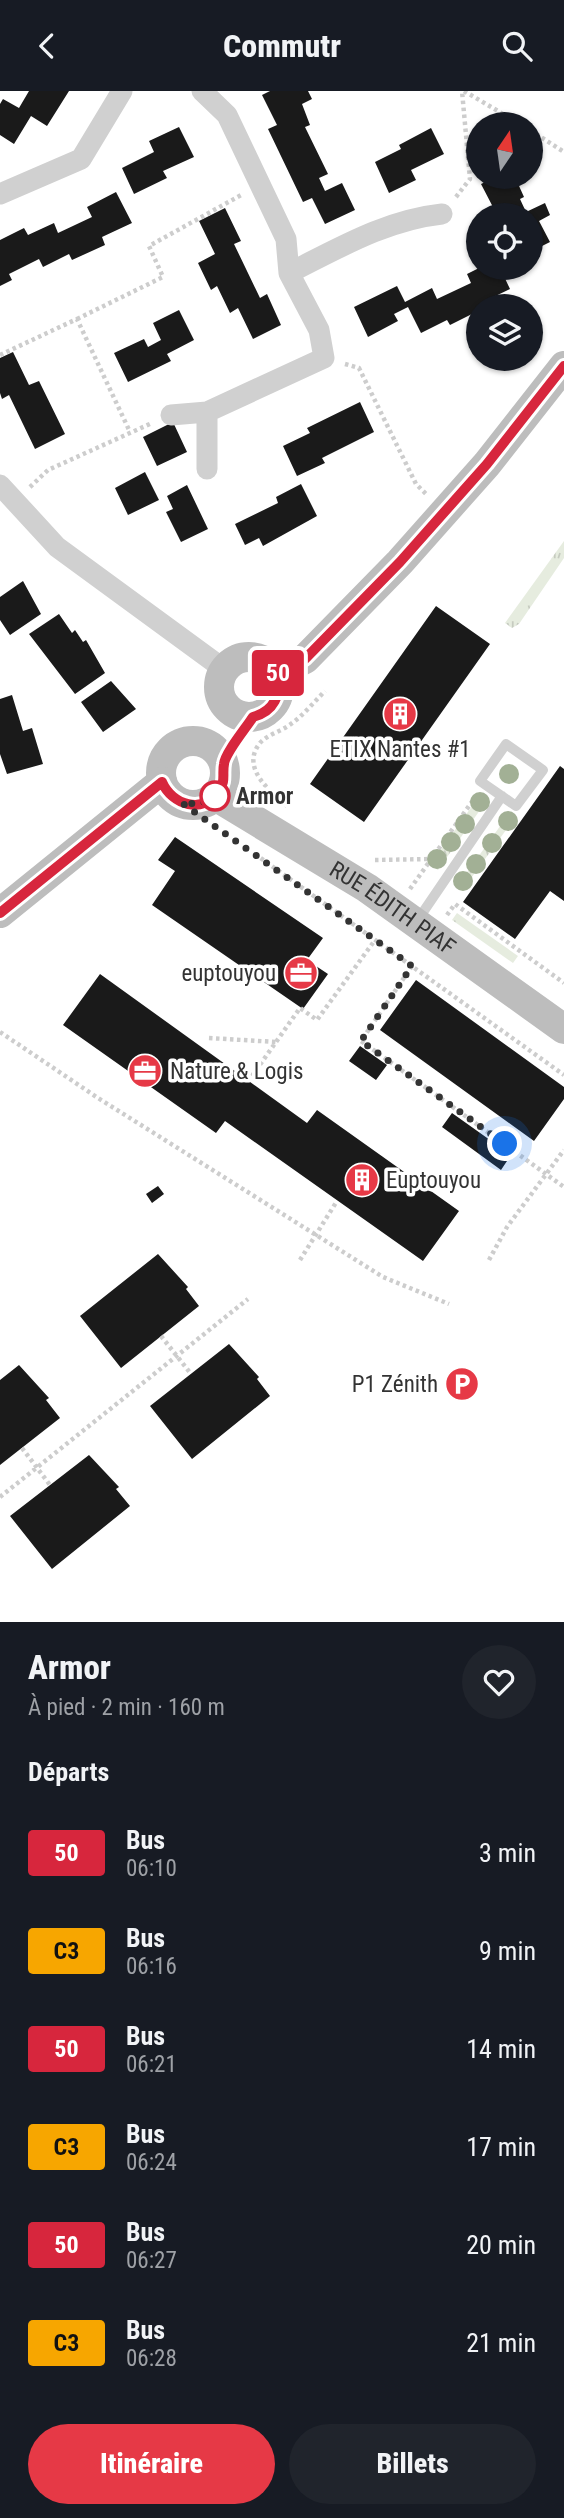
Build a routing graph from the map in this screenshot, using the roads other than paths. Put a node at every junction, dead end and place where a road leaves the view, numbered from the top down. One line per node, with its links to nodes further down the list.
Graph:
1 (122, 91): 3 (street)
2 (202, 91): 5 (street)
3 (0, 194)
4 (442, 214): 5 (street)
5 (289, 273): 7 (street)
6 (564, 366): 12 (street)
7 (207, 412): 8 (street); 9 (street)
8 (171, 415)
9 (207, 469)
10 (0, 485): 11 (street)
11 (225, 670): 12 (street); 13 (street)
12 (276, 674): 14 (street)
13 (222, 701): 14 (street); 15 (street)
14 (253, 717): 16 (street)
15 (184, 742): 16 (street); 17 (street)
16 (223, 764): 19 (street)
17 (162, 782): 19 (street); 20 (street)
18 (502, 796): 18 (lane); 21 (lane)
19 (200, 805): 21 (street, RUE ÉDITH PIAF)
20 (0, 913)
21 (421, 915): 22 (street, RUE ÉDITH PIAF)
22 (564, 1029)

